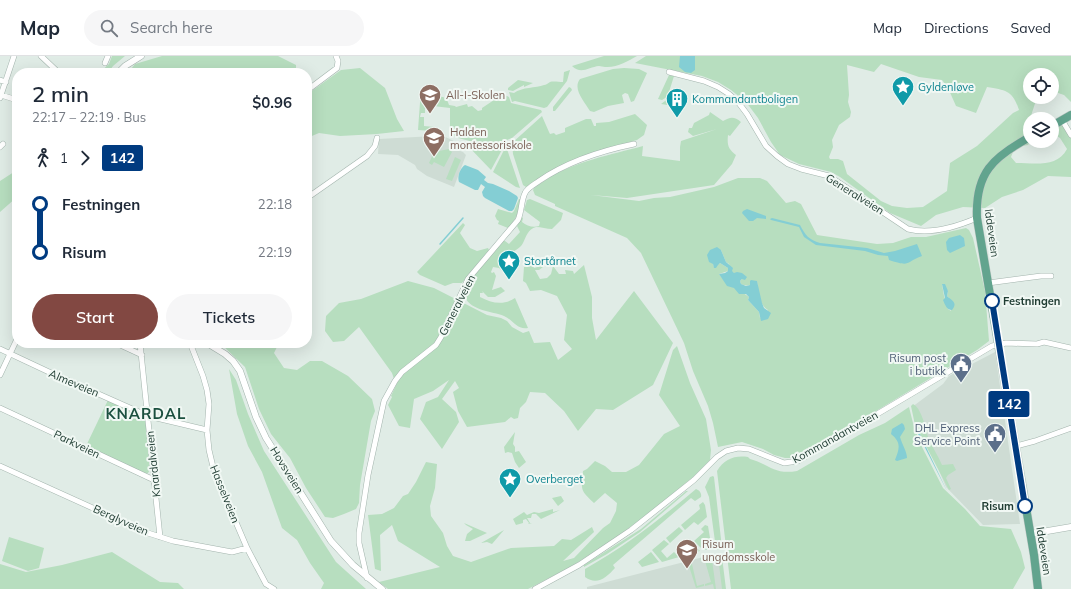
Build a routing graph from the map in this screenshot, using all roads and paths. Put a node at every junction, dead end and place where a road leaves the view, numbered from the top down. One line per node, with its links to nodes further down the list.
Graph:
1 (14, 56): 11 (street)
2 (41, 56): 7 (street)
3 (108, 56): 6 (street)
4 (141, 56): 8 (street)
5 (336, 56): 12 (street)
6 (105, 63)
7 (54, 68)
8 (123, 68)
9 (669, 72): 23 (street, Generalveien)
10 (0, 80): 11 (street)
11 (6, 82): 13 (street)
12 (312, 87)
13 (1, 96): 14 (street)
14 (12, 99)
15 (1071, 115): 16 (main road)
16 (1062, 120): 17 (main road); 18 (street)
17 (1059, 122)
18 (1071, 135)
19 (377, 138): 22 (street)
20 (1023, 141): 23 (main road, Iddeveien)
21 (634, 144): 48 (street, Generalveien)
22 (312, 194)
23 (977, 218): 25 (main road, Iddeveien)
24 (1051, 276): 25 (street)
25 (988, 284): 26 (main road, Iddeveien)
26 (999, 344): 33 (street); 41 (main road, Iddeveien); 51 (street, Kommandantveien)
27 (0, 348): 34 (street, Almeveien)
28 (13, 348): 34 (street)
29 (127, 348): 35 (street)
30 (141, 348): 35 (street, Knardalveien)
31 (192, 348): 40 (street, Hasselveien)
32 (215, 348): 48 (street, Hovsveien)
33 (1071, 348)
34 (10, 354): 36 (street); 38 (street, Almeveien)
35 (142, 355): 38 (street, Knardalveien)
36 (0, 375)
37 (0, 408): 43 (street, Parkveien)
38 (148, 416): 40 (street, Almeveien); 43 (street, Knardalveien)
39 (1071, 428): 41 (street)
40 (207, 430): 47 (street, Hasselveien)
41 (1016, 446): 45 (main road, Iddeveien)
42 (0, 466): 46 (street, Berglyveien)
43 (154, 480): 46 (street, Knardalveien)
44 (1071, 527): 45 (street)
45 (1030, 534): 52 (main road, Iddeveien)
46 (160, 537): 47 (street, Berglyveien)
47 (247, 548): 49 (street, Hasselveien)
48 (367, 578): 50 (street, Hovsveien)
49 (274, 589)
50 (382, 589)
51 (535, 589)
52 (1038, 589)

